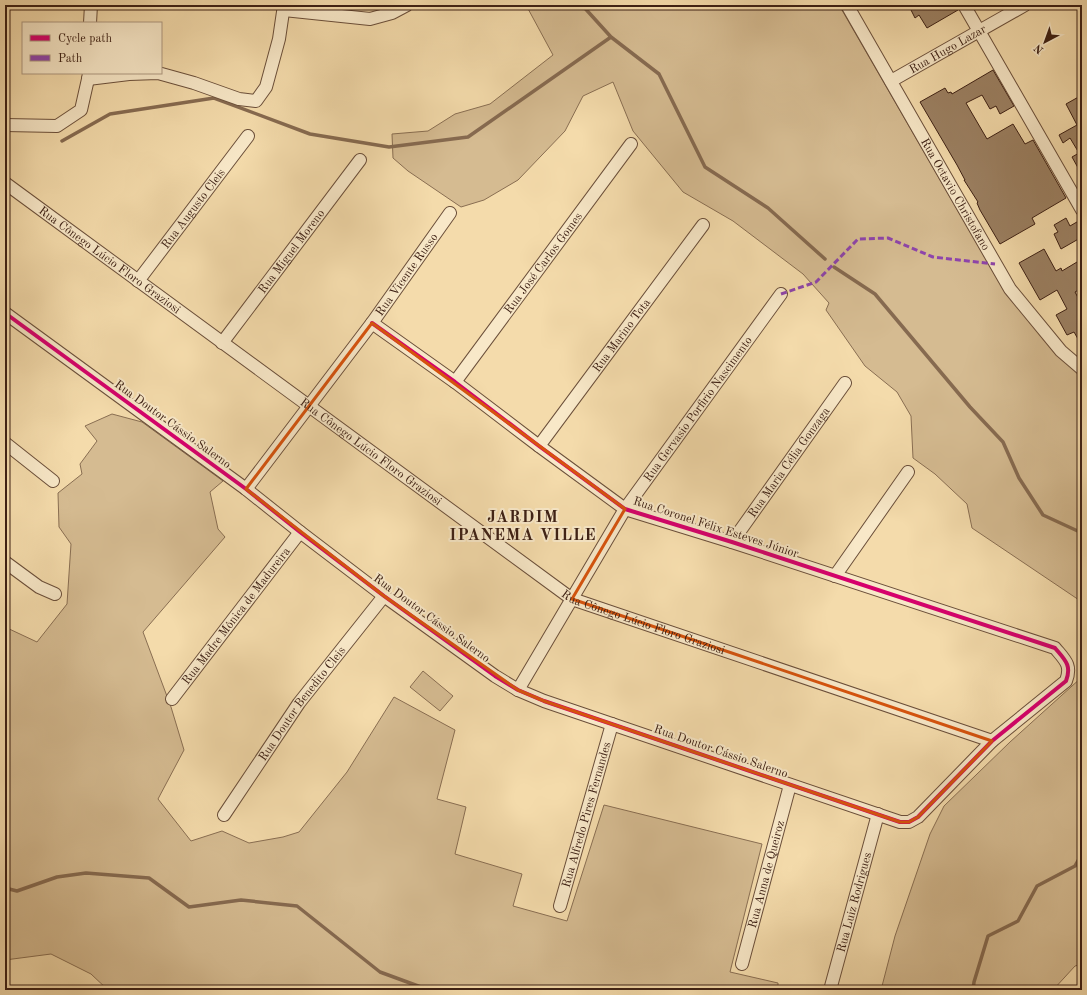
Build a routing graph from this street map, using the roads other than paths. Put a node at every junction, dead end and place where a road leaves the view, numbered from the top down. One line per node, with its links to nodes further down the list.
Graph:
1 (91, 5): 7 (street)
2 (407, 5): 6 (street)
3 (847, 5): 12 (street, Rua Octavio Christofano)
4 (964, 5): 8 (street)
5 (1025, 5): 8 (street, Rua Hugo Lazar)
6 (284, 8): 10 (street)
7 (90, 22)
8 (979, 31): 12 (street, Rua Hugo Lazar); 18 (street)
9 (129, 74): 11 (street)
10 (162, 74)
11 (88, 76): 13 (street)
12 (892, 81): 26 (street, Rua Octavio Christofano)
13 (5, 125)
14 (248, 136): 21 (street, Rua Augusto Cleis)
15 (631, 144): 27 (street, Rua José Carlos Gomes)
16 (360, 160): 25 (street, Rua Miguel Moreno)
17 (5, 183): 21 (street, Rua Cônego Lúcio Floro Graziosi)
18 (1082, 210)
19 (450, 213): 24 (street, Rua Vicente Russo)
20 (703, 225): 31 (street, Rua Marino Tota)
21 (138, 281): 25 (street, Rua Cônego Lúcio Floro Graziosi)
22 (781, 294): 35 (street, Rua Gervasio Porfirio Nascimento)
23 (5, 313): 34 (street, Rua Doutor Cássio Salerno)
24 (372, 323): 27 (street, Rua Coronel Félix Esteves Júnior); 29 (street, Rua Vicente Russo)
25 (222, 343): 29 (street, Rua Cônego Lúcio Floro Graziosi)
26 (1082, 369)
27 (455, 382): 31 (street, Rua Coronel Félix Esteves Júnior)
28 (845, 383): 37 (street, Rua Maria Célia Gonzaga)
29 (309, 406): 34 (street, Rua Vicente Russo); 42 (street, Rua Cônego Lúcio Floro Graziosi)
30 (5, 444): 33 (street)
31 (539, 446): 35 (street, Rua Coronel Félix Esteves Júnior)
32 (908, 472): 39 (street)
33 (53, 481)
34 (246, 489): 36 (street, Rua Doutor Cássio Salerno)
35 (625, 508): 37 (street, Rua Coronel Félix Esteves Júnior); 42 (street, Rua Gervasio Porfirio Nascimento)
36 (300, 532): 41 (street, Rua Doutor Cássio Salerno); 44 (street, Rua Madre Mônica de Madureira)
37 (732, 542): 39 (street, Rua Coronel Félix Esteves Júnior)
38 (5, 562): 40 (street)
39 (834, 576): 46 (street, Rua Coronel Félix Esteves Júnior)
40 (55, 594)
41 (384, 596): 43 (street, Rua Doutor Cássio Salerno); 49 (street, Rua Doutor Benedito Cleis)
42 (572, 599): 43 (street, Rua Gervasio Porfirio Nascimento); 46 (street, Rua Cônego Lúcio Floro Graziosi)
43 (518, 690): 45 (street, Rua Doutor Cássio Salerno)
44 (172, 698)
45 (612, 724): 47 (street, Rua Doutor Cássio Salerno); 50 (street, Rua Alfredo Pires Fernandes)
46 (992, 741): 48 (street, Rua Doutor Cássio Salerno)
47 (790, 785): 48 (street, Rua Doutor Cássio Salerno); 51 (street, Rua Anna de Queiroz)
48 (878, 814): 52 (street, Rua Luiz Rodrigues)
49 (224, 815)
50 (560, 906)
51 (742, 964)
52 (830, 990)

